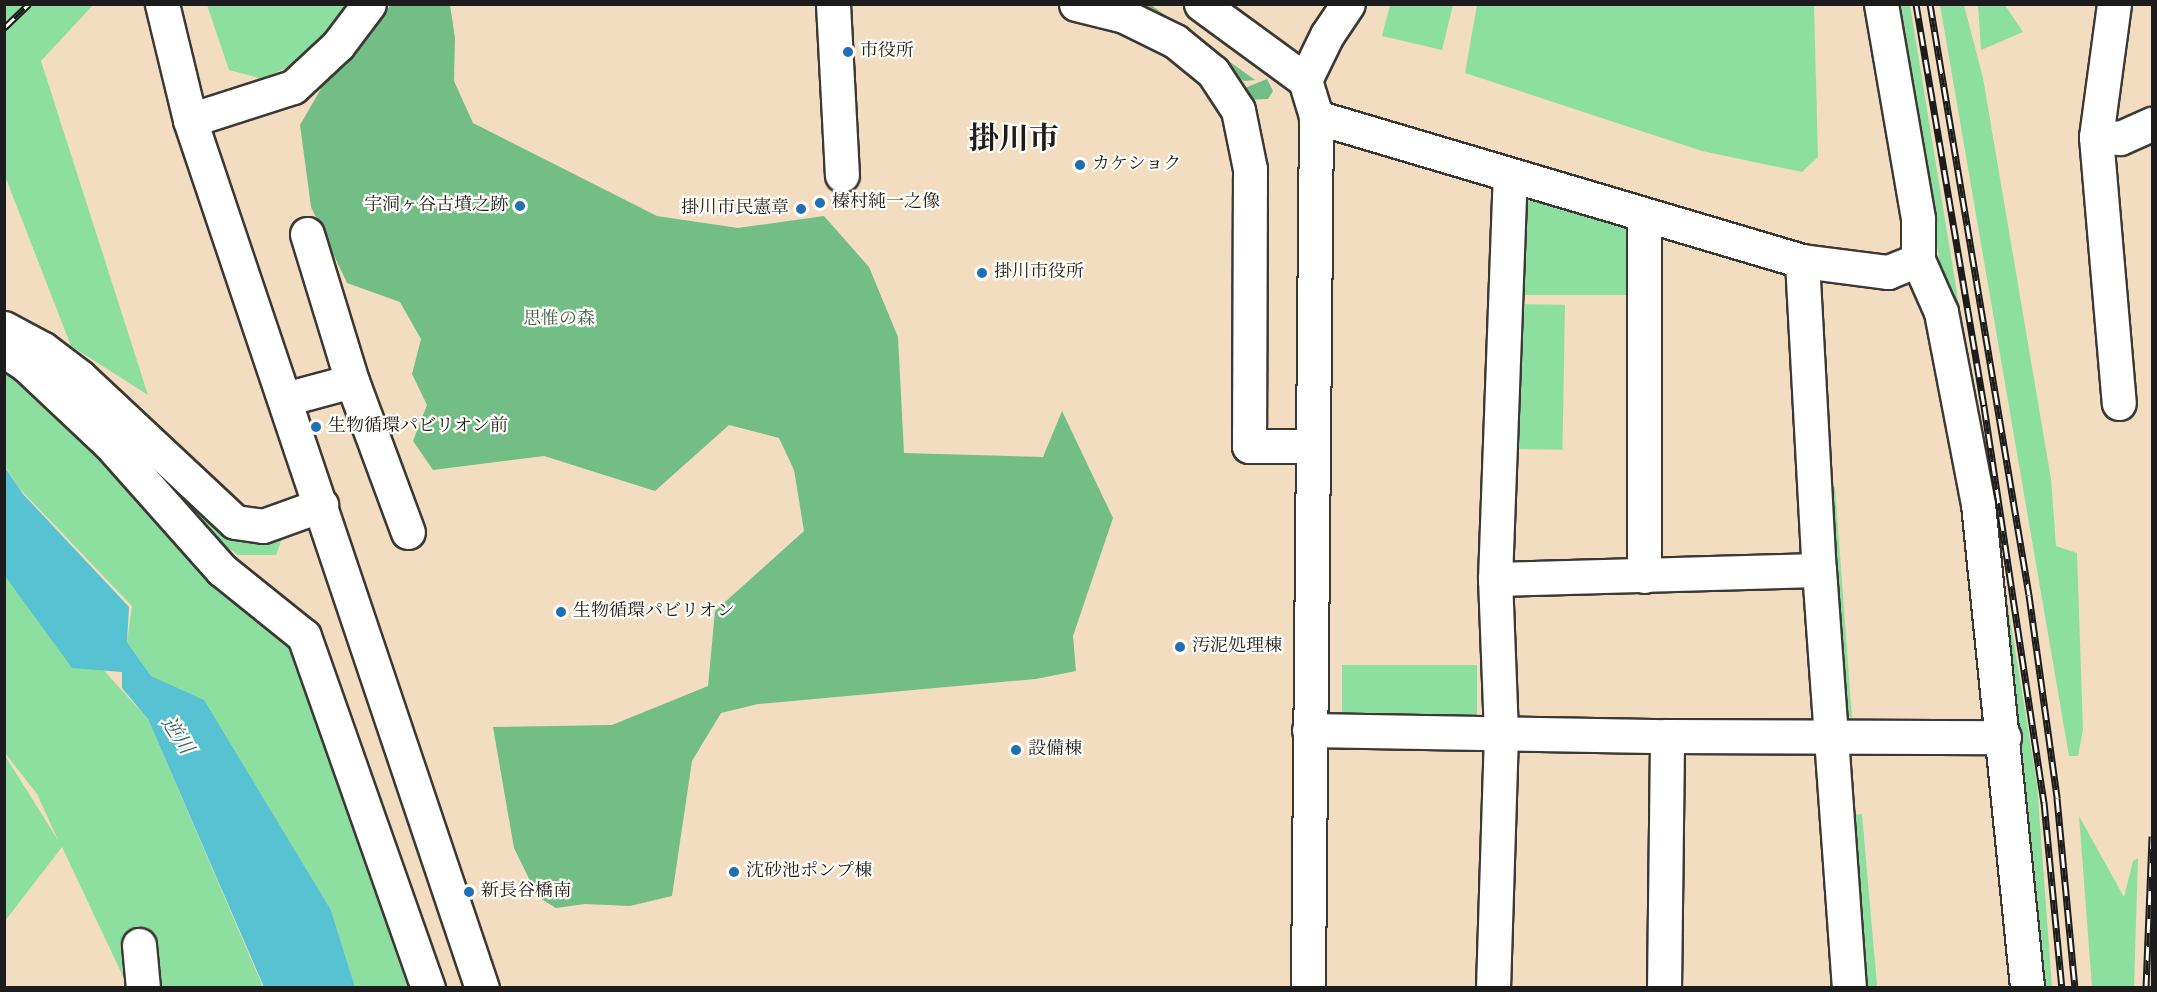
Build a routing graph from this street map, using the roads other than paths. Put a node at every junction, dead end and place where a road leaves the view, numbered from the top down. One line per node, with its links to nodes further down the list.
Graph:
1 (162, 4): 11 (street)
2 (369, 4): 11 (street)
3 (833, 4): 14 (street)
4 (1076, 4): 25 (street)
5 (1201, 4): 9 (street)
6 (1348, 4): 9 (street)
7 (1881, 4): 18 (street)
8 (2114, 4): 13 (street)
9 (1305, 80): 10 (street)
10 (1316, 117): 15 (street); 25 (street)
11 (190, 120): 23 (street)
12 (2152, 124): 13 (street)
13 (2096, 137): 24 (street)
14 (842, 175)
15 (1510, 177): 16 (street); 30 (street)
16 (1644, 216): 19 (street); 29 (street)
17 (307, 234): 22 (street)
18 (1918, 260): 19 (street); 35 (street)
19 (1802, 261): 28 (street)
20 (4, 328): 26 (street)
21 (4, 350): 38 (street)
22 (352, 381): 23 (street); 27 (street)
23 (285, 399): 26 (street)
24 (2119, 404)
25 (1311, 446): 31 (street)
26 (321, 505): 39 (street)
27 (408, 532)
28 (1819, 570): 29 (street); 34 (street)
29 (1644, 576): 30 (street)
30 (1495, 579): 32 (street)
31 (1310, 730): 32 (street); 40 (street)
32 (1501, 734): 33 (street); 41 (street)
33 (1667, 736): 34 (street); 42 (street)
34 (1831, 736): 35 (street); 43 (street)
35 (2004, 737): 44 (street)
36 (139, 945): 37 (street)
37 (143, 987)
38 (428, 987)
39 (482, 987)
40 (1308, 987)
41 (1493, 987)
42 (1664, 987)
43 (1849, 987)
44 (2027, 987)

